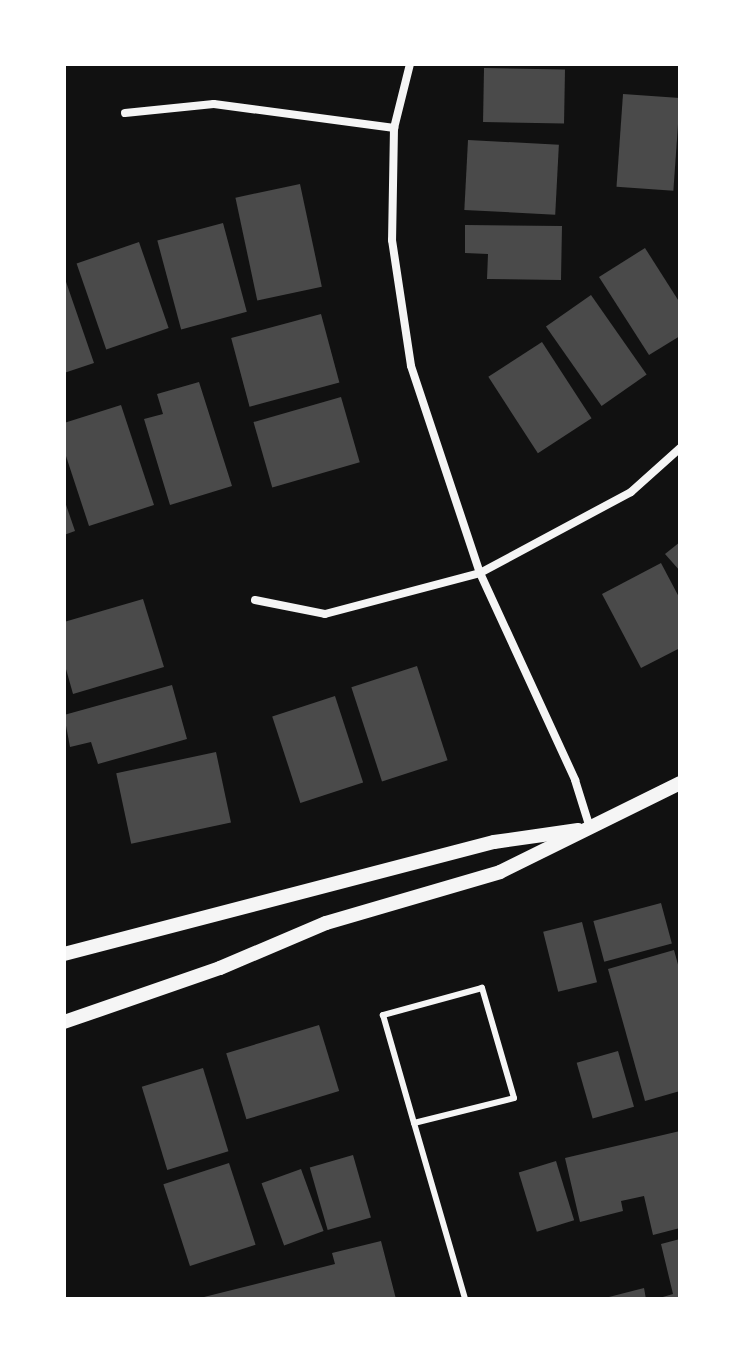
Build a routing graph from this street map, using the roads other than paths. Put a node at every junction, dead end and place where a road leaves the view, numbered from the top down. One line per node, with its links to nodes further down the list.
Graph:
1 (410, 64): 3 (street)
2 (125, 113): 3 (street)
3 (394, 128): 5 (street)
4 (680, 448): 5 (street)
5 (480, 573): 6 (street); 8 (street)
6 (255, 600)
7 (680, 783): 8 (street)
8 (590, 828): 9 (street); 10 (street)
9 (64, 954)
10 (64, 1022)
11 (414, 1123): 11 (lane); 12 (lane)
12 (465, 1299)

